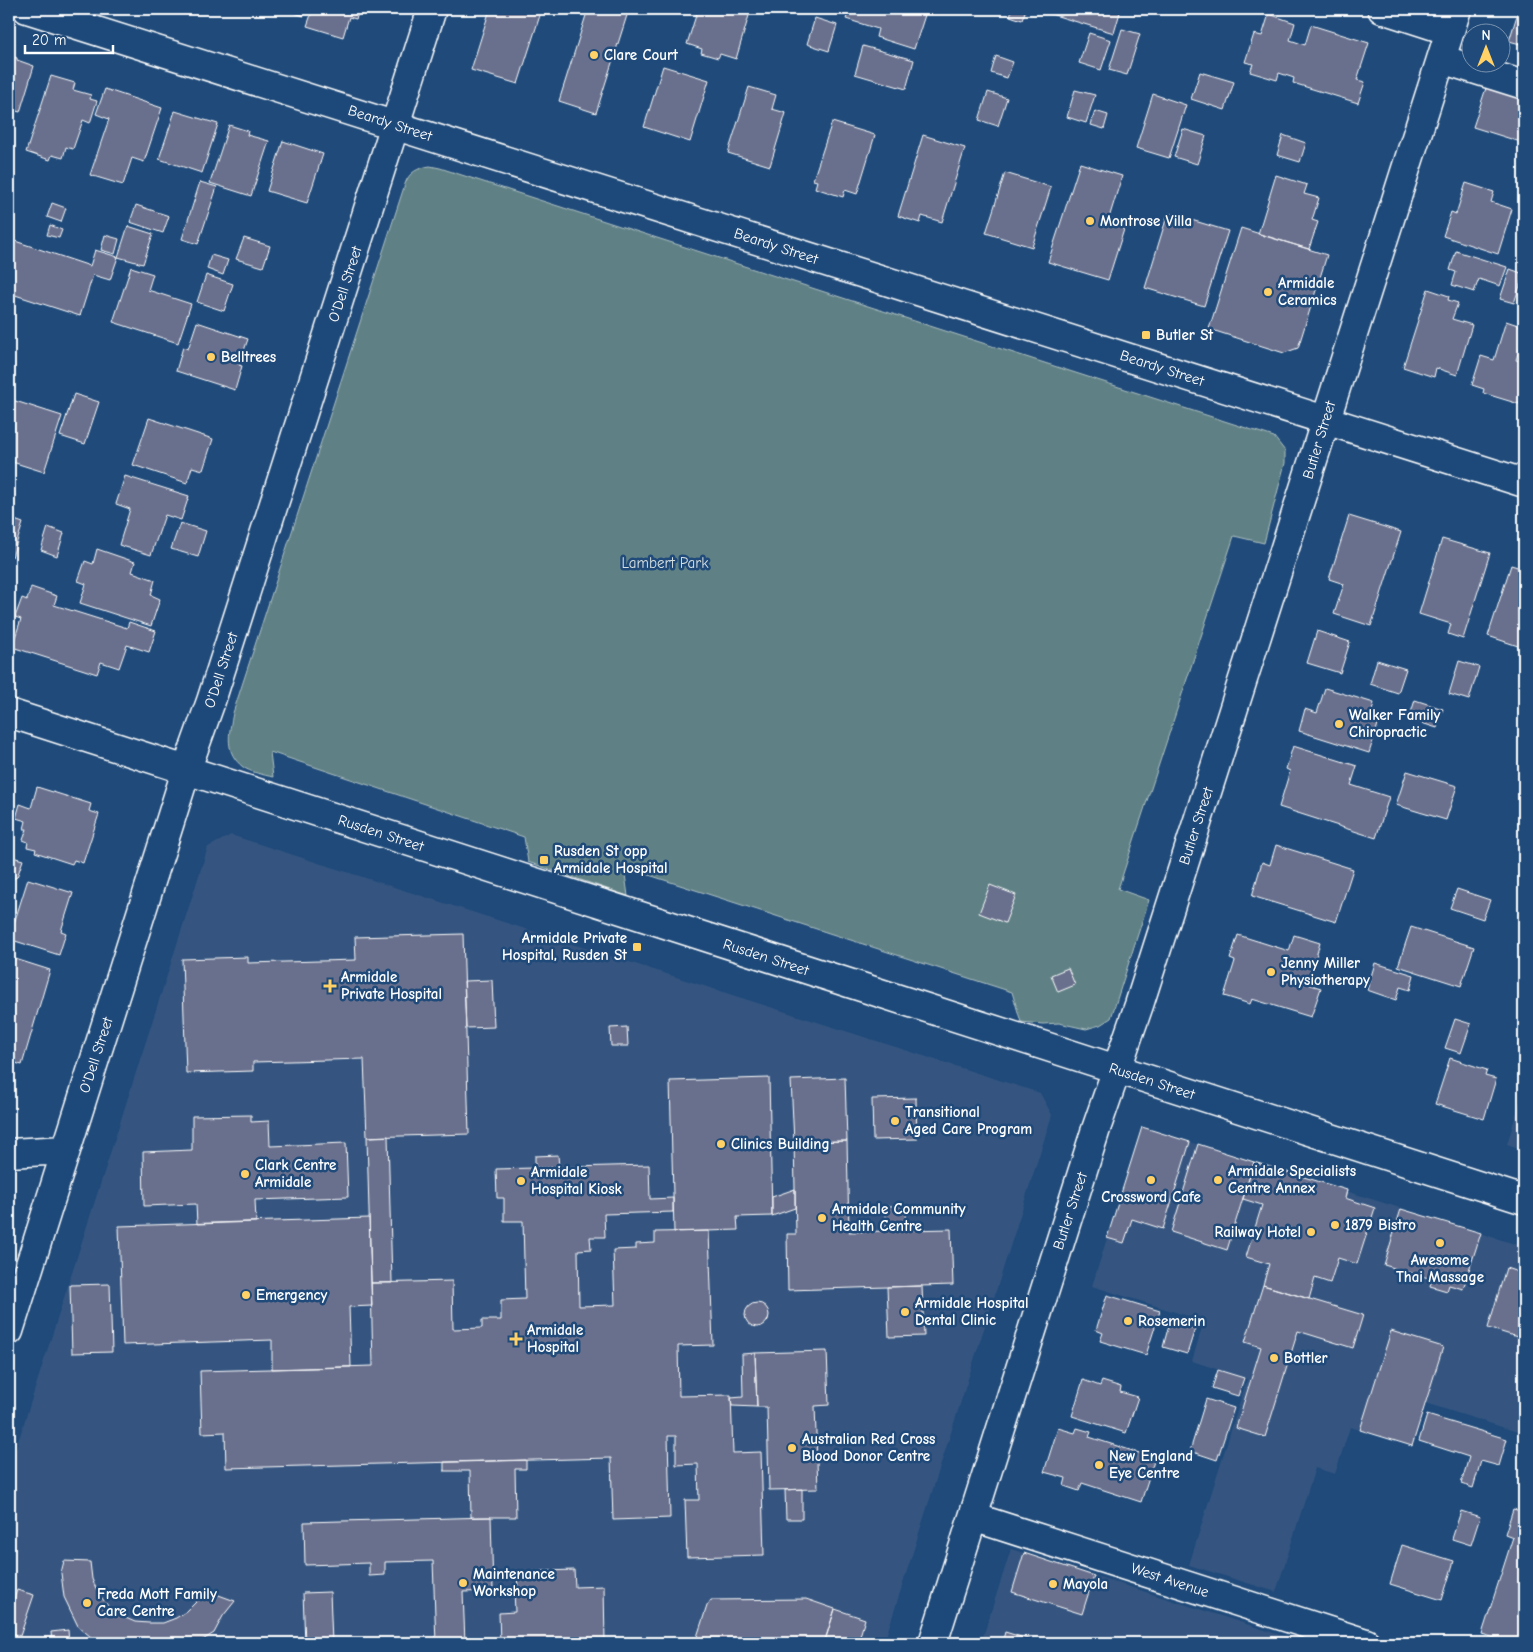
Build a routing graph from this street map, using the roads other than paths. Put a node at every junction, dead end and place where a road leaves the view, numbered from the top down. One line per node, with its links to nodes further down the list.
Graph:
1 (27, 9): 7 (street, Beardy Street)
2 (432, 9): 7 (street, O'Dell Street)
3 (1382, 9): 4 (street)
4 (1453, 20): 5 (street, Butler Street)
5 (1441, 59): 6 (street); 8 (street, Butler Street)
6 (1524, 85)
7 (395, 125): 8 (street, Beardy Street); 11 (street, O'Dell Street)
8 (1325, 420): 9 (street, Beardy Street); 12 (street, Butler Street)
9 (1524, 483)
10 (9, 714): 11 (street, Rusden Street)
11 (186, 771): 12 (street, Rusden Street); 13 (street, O'Dell Street)
12 (1116, 1070): 15 (street, Rusden Street); 17 (street, Butler Street)
13 (66, 1150): 14 (street); 16 (street, O'Dell Street)
14 (9, 1153)
15 (1524, 1200)
16 (9, 1331)
17 (973, 1517): 18 (street, Butler Street); 19 (street, West Avenue)
18 (933, 1643)
19 (1366, 1643)

